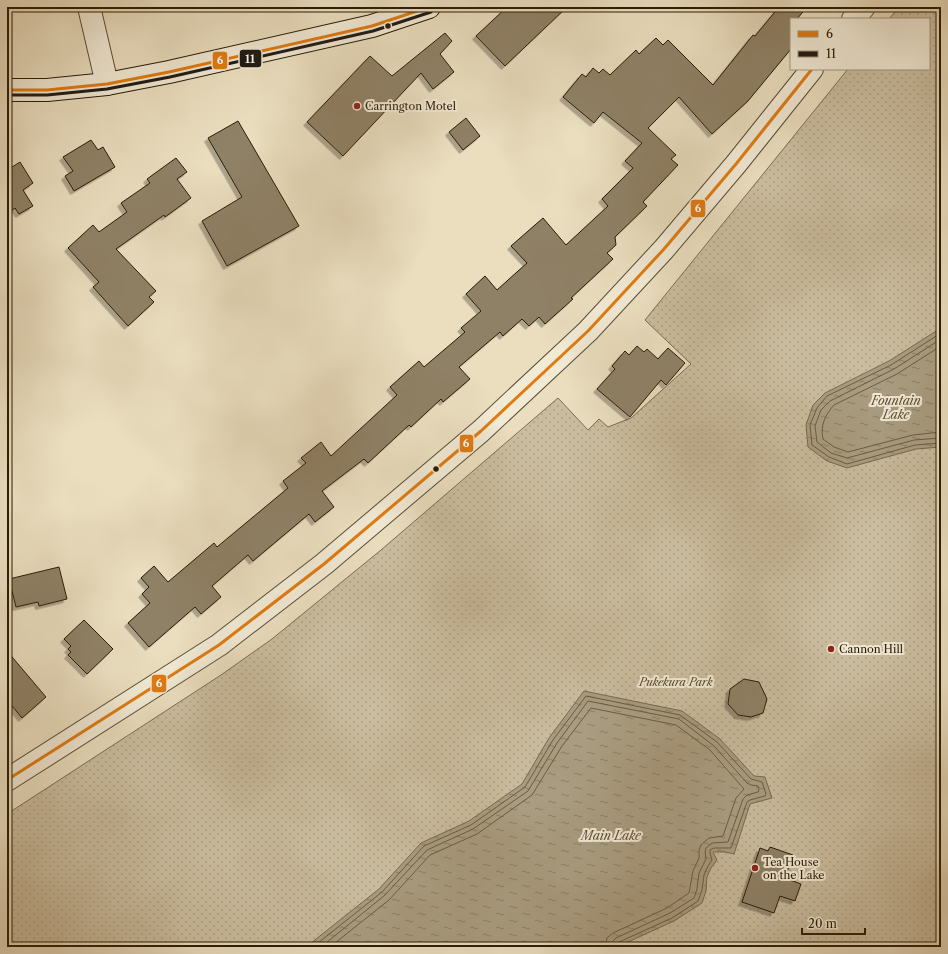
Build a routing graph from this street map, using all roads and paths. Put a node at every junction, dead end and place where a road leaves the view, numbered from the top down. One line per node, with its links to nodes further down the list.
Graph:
1 (89, 7): 6 (street)
2 (429, 7): 6 (street)
3 (864, 7): 4 (street)
4 (854, 18)
5 (811, 70): 8 (street)
6 (107, 84): 7 (street)
7 (7, 90)
8 (7, 780)

